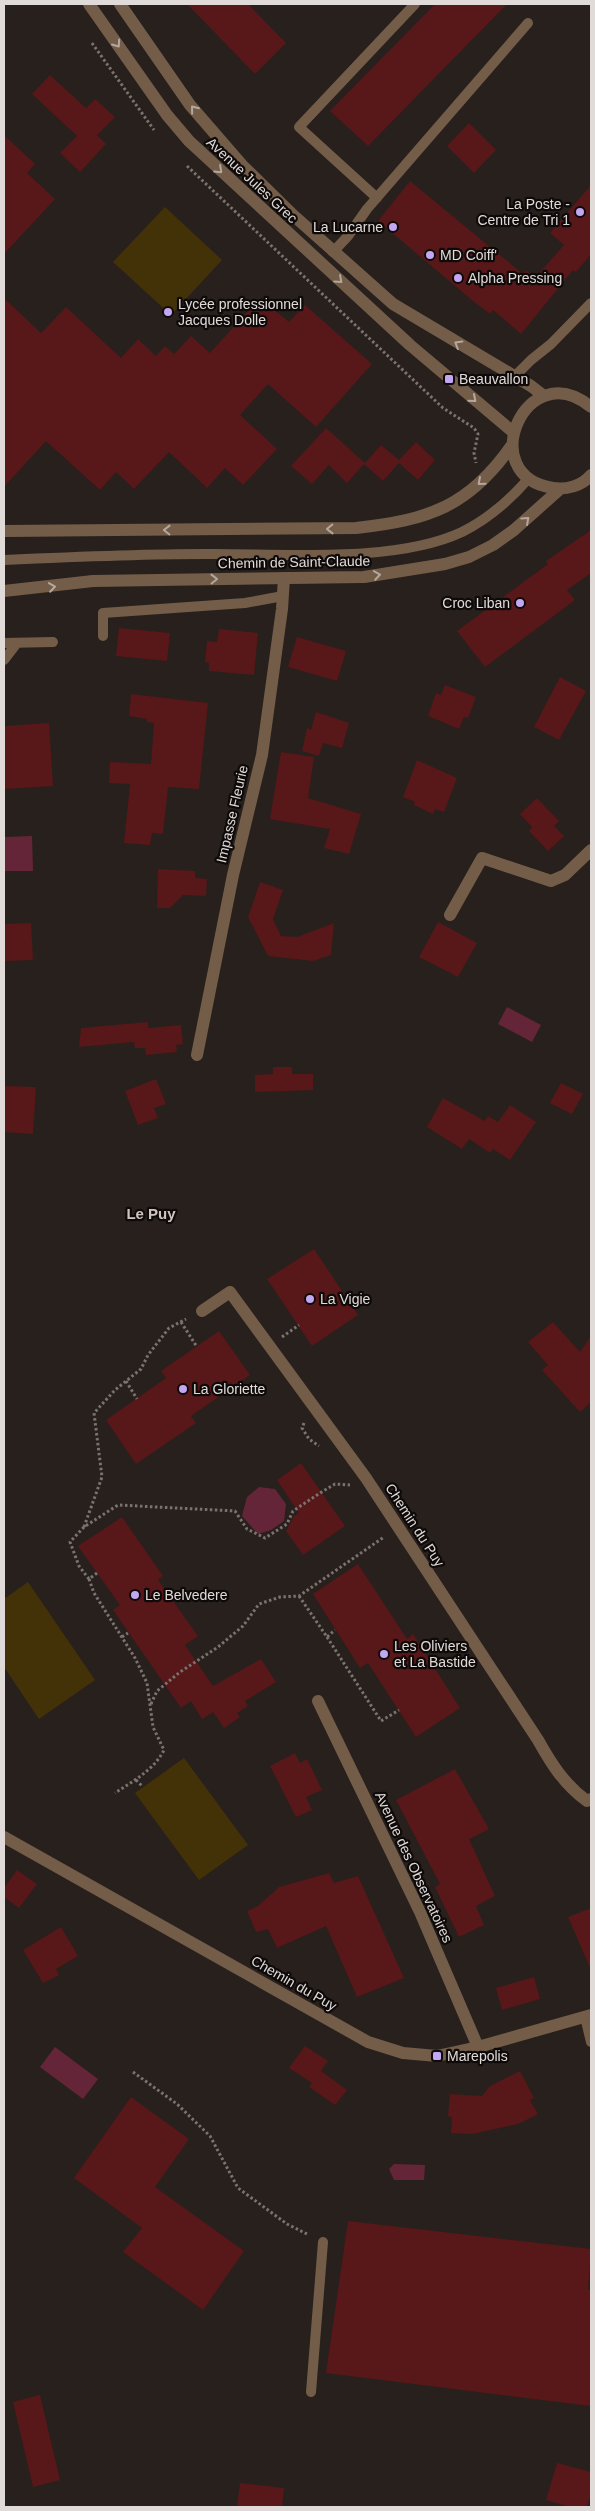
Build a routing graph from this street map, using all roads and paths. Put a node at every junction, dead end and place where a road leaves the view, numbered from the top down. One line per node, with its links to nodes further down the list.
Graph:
1 (89, 4): 11 (street, Avenue Jules Grec, one-way to 11)
2 (120, 4): 6 (street, Avenue Jules Grec, one-way to 2)
3 (415, 4): 5 (lane)
4 (528, 23): 5 (lane)
5 (377, 198): 6 (lane)
6 (333, 252): 8 (street, Avenue Jules Grec, one-way to 6)
7 (591, 303): 8 (lane)
8 (515, 376): 9 (street, Avenue Jules Grec)
9 (544, 396): 10 (street); 11 (street)
10 (591, 407)
11 (512, 438): 13 (street); 15 (street, one-way to 15)
12 (591, 475): 14 (street)
13 (529, 478): 14 (street); 16 (lane, Chemin de Saint-Claude)
14 (560, 489): 17 (street, Chemin de Saint-Claude, one-way to 14)
15 (4, 531)
16 (4, 560)
17 (284, 578): 18 (street, Chemin de Saint-Claude, one-way to 17); 19 (street, Impasse Fleurie)
18 (4, 591)
19 (283, 596): 20 (lane); 27 (street, Impasse Fleurie)
20 (102, 636)
21 (53, 642): 23 (lane)
22 (4, 643): 23 (lane)
23 (17, 643): 24 (lane)
24 (4, 660)
25 (591, 850): 26 (street)
26 (450, 915)
27 (197, 1055)
28 (202, 1311): 29 (path); 49 (street, Chemin du Puy)
29 (181, 1322): 30 (path); 31 (path)
30 (197, 1347)
31 (126, 1381): 32 (path); 34 (path)
32 (137, 1399)
33 (351, 1485): 34 (path)
34 (84, 1527): 37 (path)
35 (379, 1530): 38 (path)
36 (97, 1573): 37 (path)
37 (89, 1578): 42 (path)
38 (299, 1596): 41 (path); 44 (path)
39 (335, 1630): 41 (path)
40 (128, 1632): 42 (path)
41 (327, 1636): 45 (path)
42 (122, 1637): 44 (path)
43 (318, 1701): 53 (street, Avenue des Observatoires)
44 (151, 1704): 46 (path)
45 (399, 1710)
46 (136, 1780): 47 (path); 48 (path)
47 (143, 1787)
48 (115, 1793)
49 (591, 1800)
50 (4, 1837): 53 (street, Chemin du Puy)
51 (588, 2016): 52 (lane); 53 (street, Chemin du Puy)
52 (591, 2042)
53 (478, 2047)
54 (132, 2072): 55 (path)
55 (323, 2242): 56 (lane)
56 (311, 2392)

